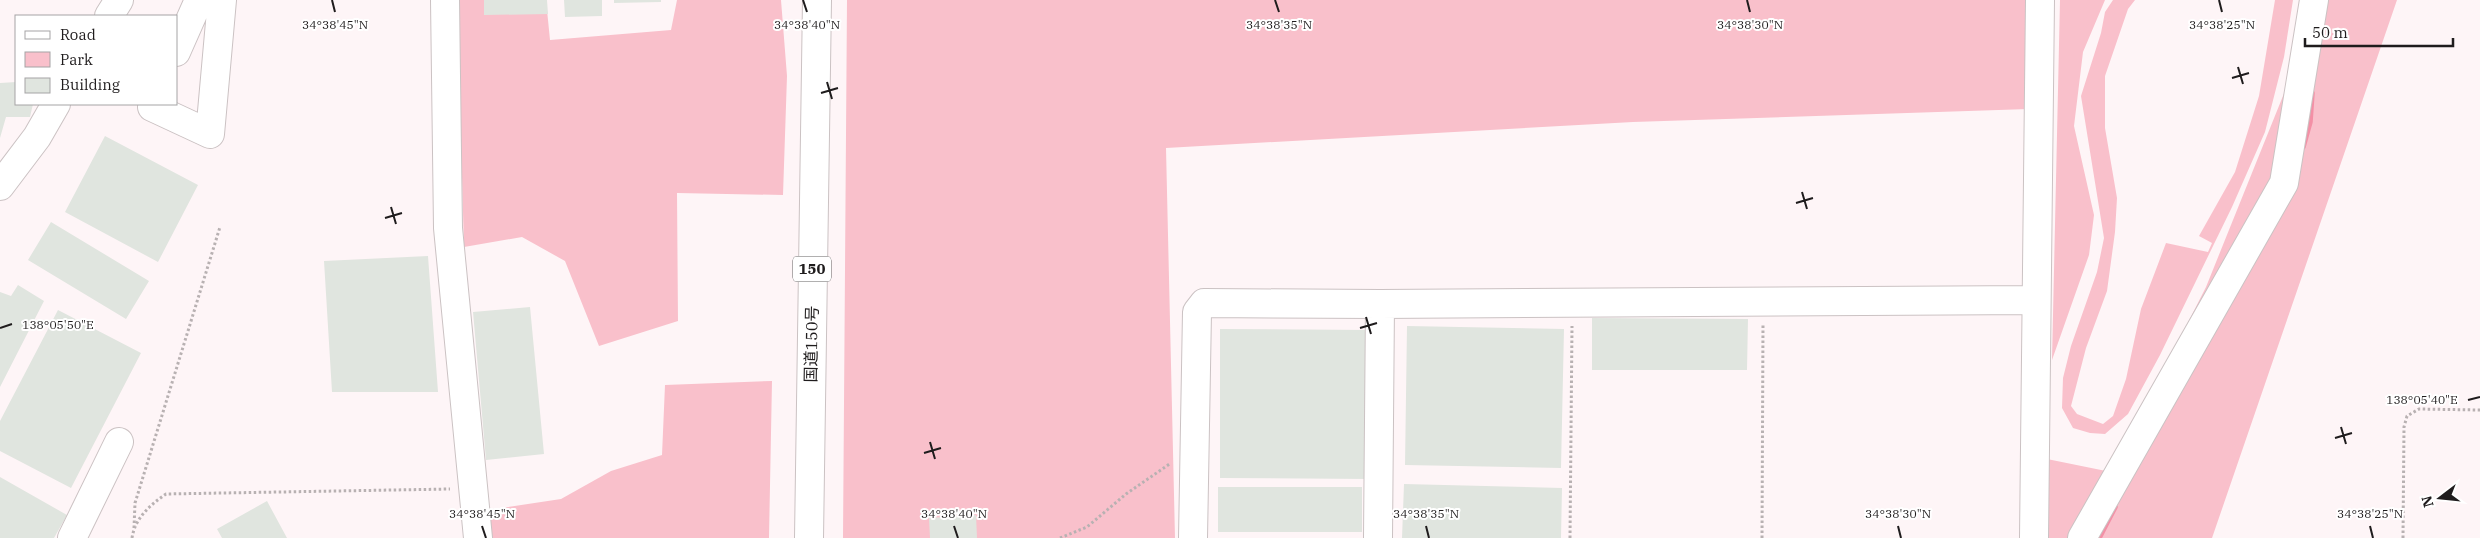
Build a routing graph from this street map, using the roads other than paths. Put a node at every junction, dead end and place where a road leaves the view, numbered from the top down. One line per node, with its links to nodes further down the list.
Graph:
1 (119, 0): 8 (main road)
2 (199, 0): 9 (main road)
3 (222, 0): 11 (main road)
4 (445, 0): 17 (main road)
5 (817, 0): 18 (main road, 国道150号 / 150)
6 (2040, 0): 13 (main road)
7 (2314, 0): 22 (main road)
8 (110, 15)
9 (178, 47)
10 (55, 105): 12 (main road)
11 (153, 105)
12 (0, 186)
13 (2036, 300): 14 (main road); 21 (main road)
14 (1380, 304): 19 (main road); 20 (main road)
15 (119, 442): 16 (main road)
16 (72, 538)
17 (478, 538)
18 (809, 538)
19 (1193, 538)
20 (1378, 538)
21 (2034, 538)
22 (2082, 538)

